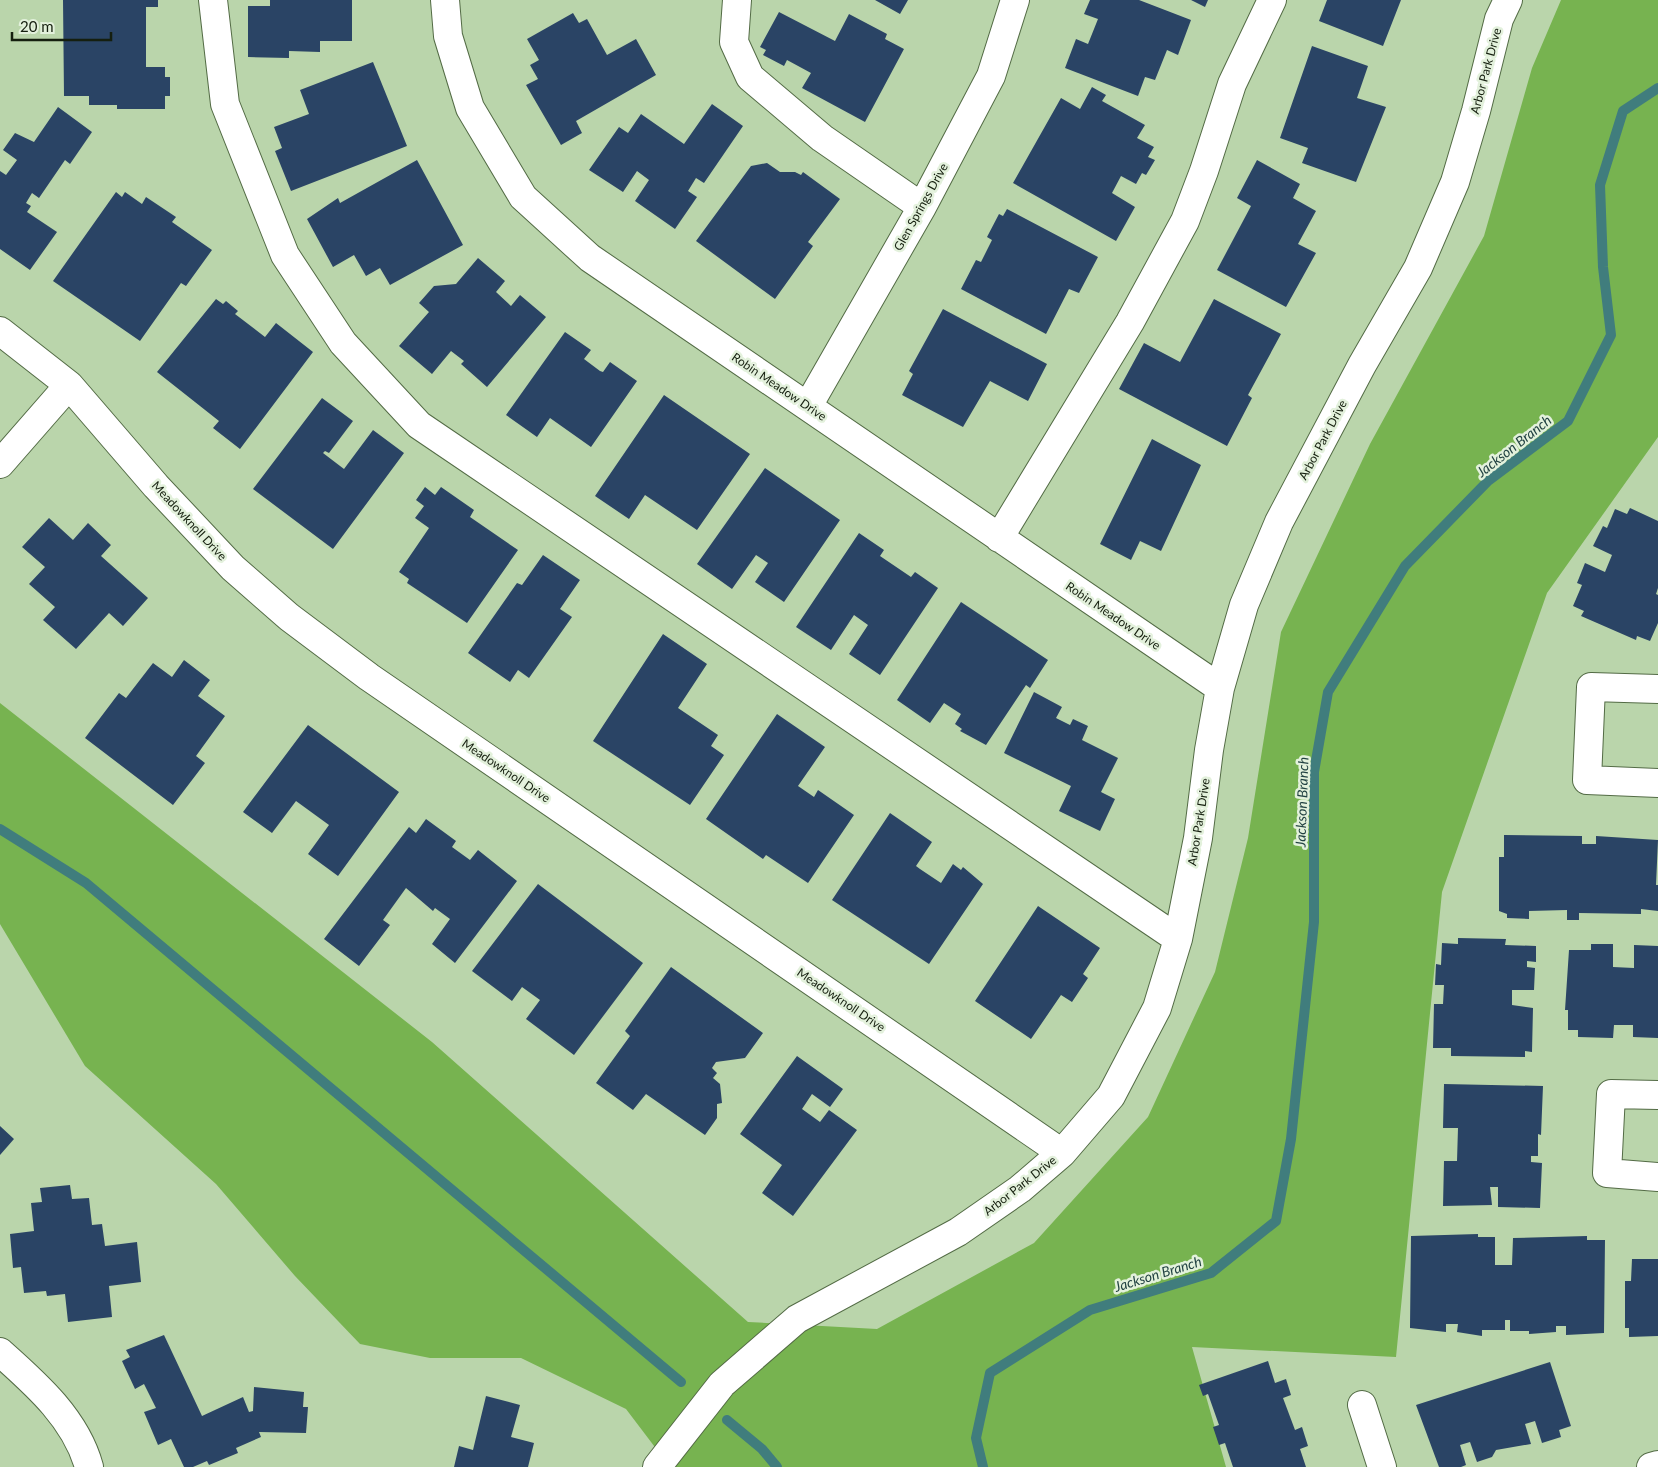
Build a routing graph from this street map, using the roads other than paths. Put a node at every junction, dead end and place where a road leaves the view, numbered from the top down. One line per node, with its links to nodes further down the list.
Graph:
1 (213, 0): 16 (street)
2 (445, 0): 10 (street, Robin Meadow Drive)
3 (738, 0): 7 (street)
4 (1015, 0): 7 (street, Glen Springs Drive)
5 (1272, 0): 12 (street)
6 (1508, 0): 13 (street, Arbor Park Drive)
7 (922, 207): 10 (street, Glen Springs Drive)
8 (0, 331): 9 (street, Meadowknoll Drive)
9 (69, 385): 11 (street); 18 (street, Meadowknoll Drive)
10 (808, 406): 12 (street, Robin Meadow Drive)
11 (0, 464)
12 (999, 538): 13 (street, Robin Meadow Drive)
13 (1220, 688): 16 (street, Arbor Park Drive)
14 (1658, 689): 15 (street)
15 (1658, 783)
16 (1178, 940): 18 (street, Arbor Park Drive)
17 (1658, 1096): 19 (street)
18 (1062, 1153): 24 (street, Arbor Park Drive)
19 (1658, 1177)
20 (0, 1352): 23 (street)
21 (1362, 1405): 25 (street)
22 (1658, 1465): 26 (street)
23 (89, 1467)
24 (657, 1467)
25 (1382, 1467)
26 (1651, 1467)

